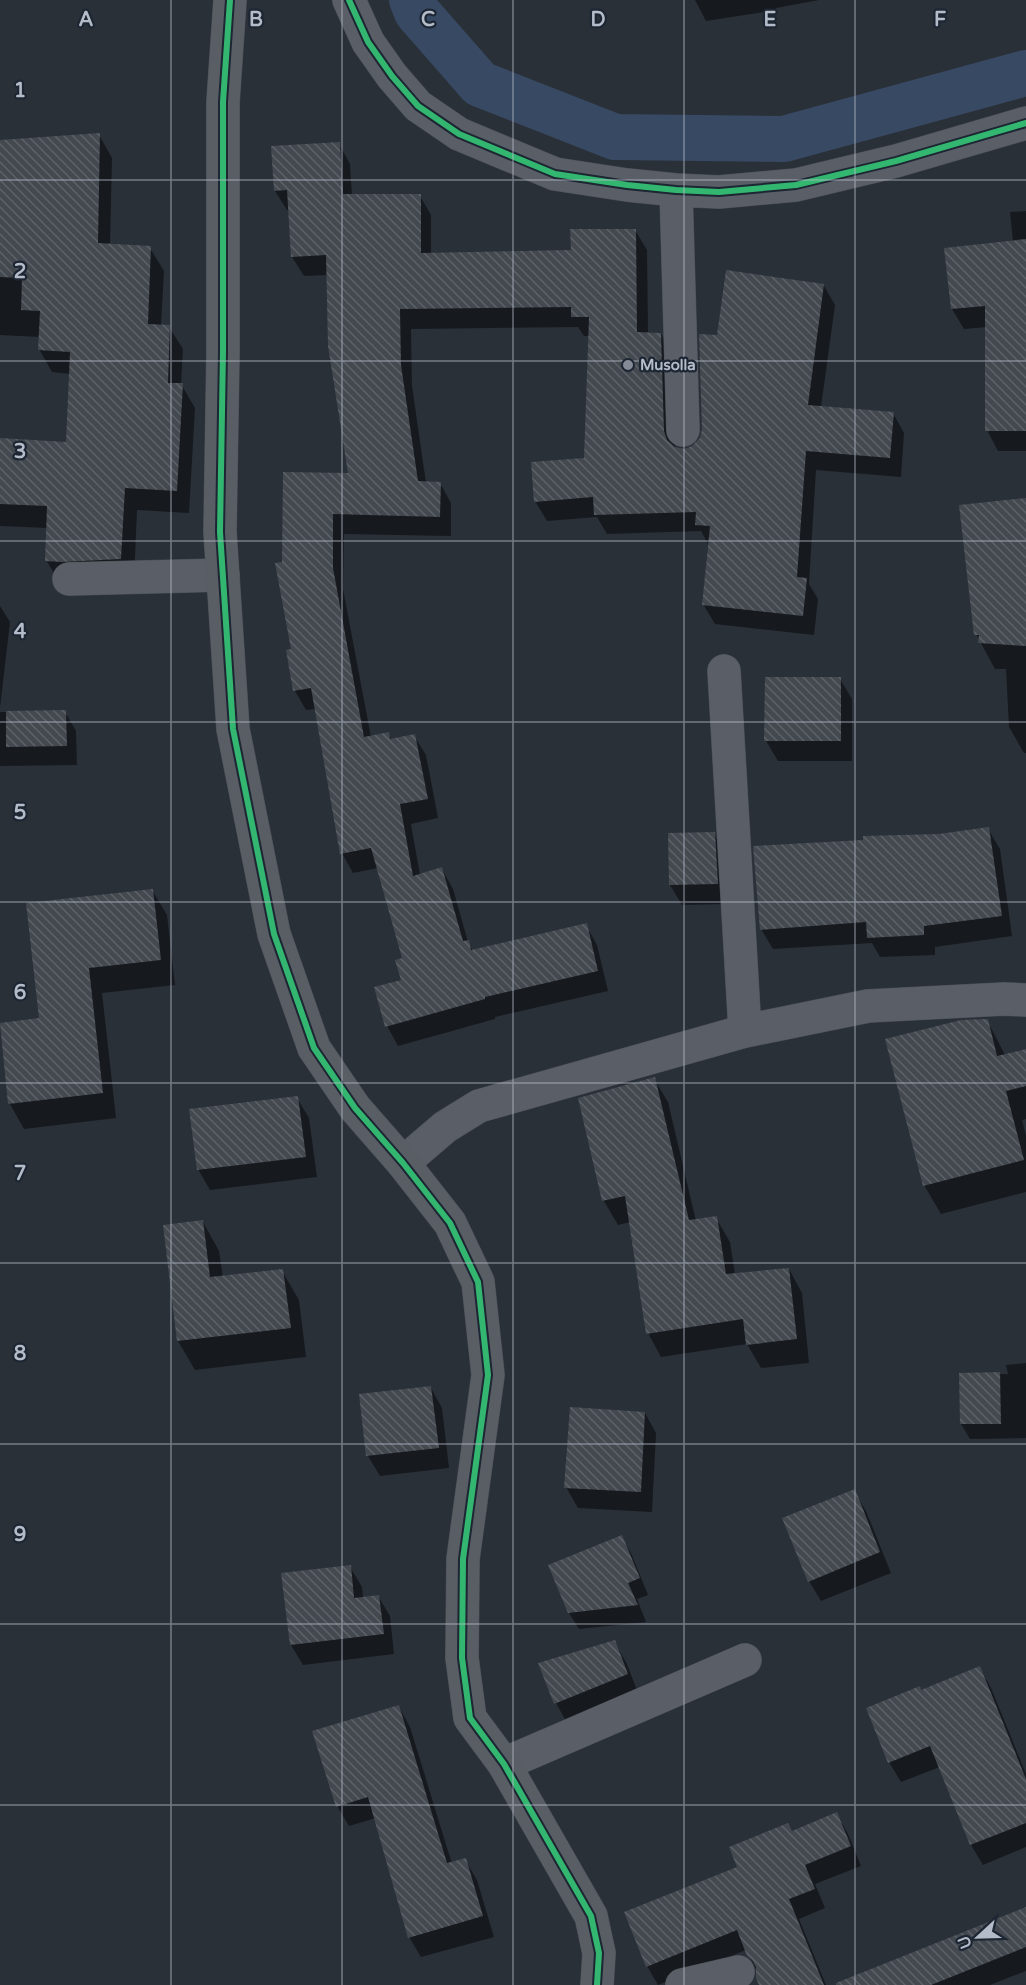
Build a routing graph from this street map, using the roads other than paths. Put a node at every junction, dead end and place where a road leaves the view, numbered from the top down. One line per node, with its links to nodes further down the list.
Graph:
1 (230, 0): 6 (street)
2 (349, 0): 4 (street)
3 (1026, 123): 4 (street)
4 (676, 190): 5 (street)
5 (683, 430)
6 (223, 575): 7 (street); 11 (street)
7 (69, 579)
8 (724, 671): 10 (street)
9 (1026, 1000): 10 (street)
10 (745, 1031): 11 (street)
11 (404, 1163): 13 (street)
12 (745, 1660): 13 (street)
13 (504, 1764): 15 (street)
14 (738, 1972): 16 (street)
15 (597, 1985)
16 (682, 1985)

